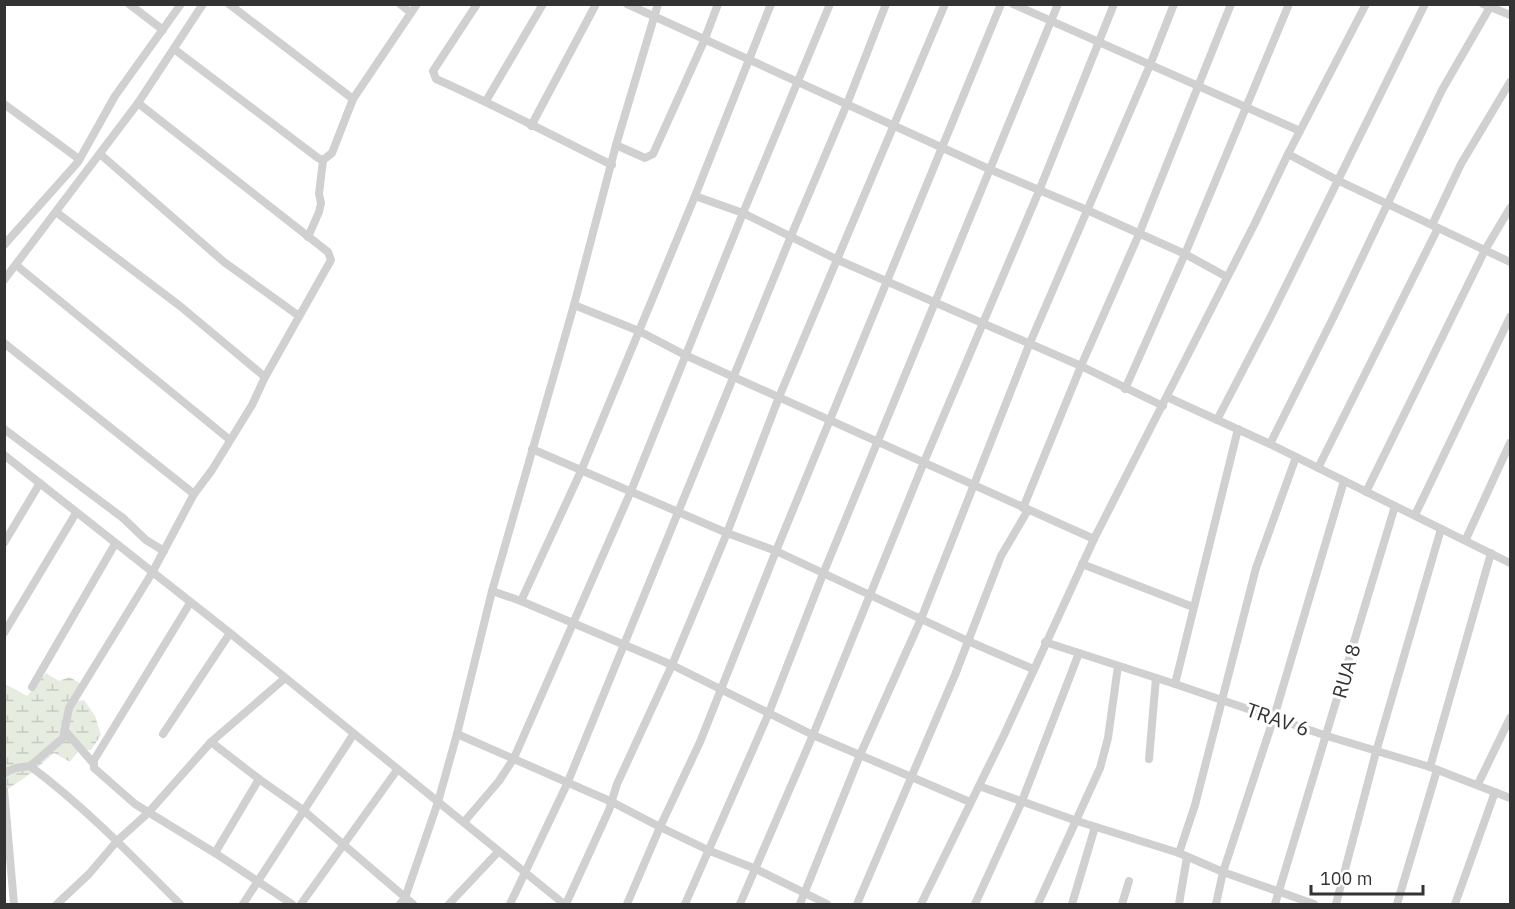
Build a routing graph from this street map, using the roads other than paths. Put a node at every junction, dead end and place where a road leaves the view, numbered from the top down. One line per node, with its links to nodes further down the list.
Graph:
1 (129, 4): 31 (street)
2 (181, 4): 31 (street)
3 (203, 4): 34 (street)
4 (229, 4): 40 (street)
5 (400, 4): 27 (street)
6 (417, 4): 27 (street)
7 (477, 4): 41 (street)
8 (543, 4): 41 (street)
9 (596, 4): 46 (street)
10 (627, 4): 29 (street)
11 (658, 4): 29 (street)
12 (718, 4): 32 (street)
13 (771, 4): 35 (street)
14 (830, 4): 37 (street)
15 (886, 4): 44 (street)
16 (945, 4): 47 (street)
17 (1001, 4): 50 (street)
18 (1013, 4): 30 (street)
19 (1058, 4): 30 (street)
20 (1114, 4): 33 (street)
21 (1174, 4): 36 (street)
22 (1230, 4): 39 (street)
23 (1289, 4): 45 (street)
24 (1366, 4): 48 (street)
25 (1425, 4): 57 (street)
26 (1486, 6): 28 (street); 60 (street)
27 (411, 13): 40 (street)
28 (1510, 15)
29 (653, 17): 32 (street); 49 (street)
30 (1052, 21): 33 (street); 56 (street)
31 (163, 30): 53 (street)
32 (704, 41): 35 (street); 49 (street)
33 (1098, 41): 36 (street); 58 (street)
34 (174, 49): 42 (street); 54 (street)
35 (749, 59): 37 (street); 59 (street)
36 (1150, 65): 39 (street); 62 (street)
37 (798, 81): 44 (street); 64 (street)
38 (1510, 82): 65 (street)
39 (1197, 85): 45 (street); 66 (street)
40 (353, 99): 54 (street)
41 (486, 101): 46 (street)
42 (138, 103): 51 (street); 68 (street)
43 (4, 104): 53 (street)
44 (847, 104): 47 (street); 67 (street)
45 (1246, 107): 48 (street); 71 (street)
46 (531, 126): 55 (street)
47 (895, 126): 50 (street); 72 (street)
48 (1300, 131): 52 (street)
49 (616, 146): 55 (street)
50 (941, 146): 56 (street); 77 (street)
51 (100, 154): 63 (street); 80 (street)
52 (1288, 154): 57 (street); 75 (street)
53 (79, 159): 69 (street)
54 (323, 160): 68 (street)
55 (612, 165): 79 (street)
56 (989, 170): 58 (street); 78 (street)
57 (1337, 180): 60 (street); 95 (street)
58 (1040, 191): 62 (street); 82 (street)
59 (695, 196): 64 (street); 83 (street)
60 (1388, 204): 65 (street); 101 (street)
61 (1510, 208): 70 (street)
62 (1088, 210): 66 (street); 85 (street)
63 (56, 212): 74 (street); 89 (street)
64 (743, 213): 67 (street); 86 (street)
65 (1435, 226): 70 (street); 106 (street)
66 (1139, 234): 71 (street); 87 (street)
67 (791, 236): 72 (street); 88 (street)
68 (308, 237): 80 (street)
69 (6, 241)
70 (1485, 250): 73 (street); 112 (street)
71 (1185, 255): 75 (street); 90 (street)
72 (838, 260): 77 (street); 91 (street)
73 (1510, 262)
74 (16, 265): 76 (street); 98 (street)
75 (1227, 277): 92 (street)
76 (4, 280)
77 (887, 281): 78 (street); 94 (street)
78 (934, 304): 82 (street); 99 (street)
79 (574, 305): 83 (street); 102 (street)
80 (299, 316): 89 (street)
81 (1510, 318): 118 (street)
82 (983, 324): 85 (street); 105 (street)
83 (639, 331): 86 (street); 107 (street)
84 (4, 343): 113 (street)
85 (1029, 345): 87 (street); 110 (street)
86 (685, 355): 88 (street); 111 (street)
87 (1081, 366): 90 (street); 115 (street)
88 (733, 376): 91 (street); 116 (street)
89 (265, 377): 98 (street)
90 (1125, 389): 93 (street)
91 (779, 397): 94 (street); 120 (street)
92 (1167, 397): 93 (street); 95 (street)
93 (1162, 406): 121 (street)
94 (830, 420): 99 (street); 126 (street)
95 (1217, 420): 97 (street)
96 (4, 429): 125 (street)
97 (1238, 429): 101 (street); 136 (street)
98 (230, 440): 113 (street)
99 (878, 442): 105 (street); 131 (street)
100 (1510, 443): 122 (street)
101 (1270, 444): 104 (street)
102 (532, 449): 107 (street); 132 (street)
103 (4, 455): 109 (street)
104 (1296, 457): 106 (street); 153 (street)
105 (924, 462): 110 (street); 133 (street)
106 (1318, 468): 108 (street)
107 (581, 471): 111 (street); 134 (street)
108 (1344, 481): 112 (street); 155 (street)
109 (40, 483): 117 (street); 123 (street)
110 (973, 485): 115 (street); 137 (street)
111 (631, 491): 116 (street); 138 (street)
112 (1366, 492): 114 (street)
113 (194, 494): 125 (street)
114 (1395, 506): 118 (street); 162 (street, RUA 8)
115 (1025, 509): 121 (street); 141 (street)
116 (678, 512): 120 (street); 143 (street)
117 (76, 513): 124 (street); 139 (street)
118 (1415, 515): 119 (street)
119 (1441, 529): 122 (street); 164 (street)
120 (727, 533): 126 (street); 145 (street)
121 (1094, 539): 129 (street)
122 (1466, 539): 127 (street)
123 (4, 543)
124 (115, 544): 130 (street); 151 (street)
125 (164, 551): 130 (street)
126 (776, 551): 131 (street); 152 (street)
127 (1491, 553): 128 (street); 170 (street)
128 (1510, 563)
129 (1082, 564): 136 (street); 142 (street)
130 (152, 573): 135 (street); 157 (street)
131 (823, 574): 133 (street); 154 (street)
132 (492, 591): 134 (street); 159 (street)
133 (870, 595): 137 (street); 161 (street)
134 (521, 601): 138 (street)
135 (190, 603): 140 (street); 168 (street)
136 (1193, 607): 150 (street)
137 (921, 619): 141 (street); 165 (street)
138 (572, 623): 143 (street); 166 (street)
139 (4, 633)
140 (230, 633): 149 (street); 158 (street)
141 (968, 641): 147 (street); 173 (street)
142 (1045, 642): 144 (street, TRAV 6); 147 (street)
143 (624, 646): 145 (street); 175 (street)
144 (1079, 653): 146 (street, TRAV 6); 181 (street)
145 (672, 665): 152 (street); 183 (street)
146 (1118, 666): 148 (street, TRAV 6); 187 (street)
147 (1033, 669): 177 (street)
148 (1156, 678): 150 (street, TRAV 6); 167 (street)
149 (284, 679): 160 (street); 163 (street)
150 (1175, 684): 153 (street, TRAV 6)
151 (32, 687)
152 (722, 689): 154 (street); 190 (street)
153 (1221, 700): 155 (street, TRAV 6); 197 (street)
154 (768, 715): 161 (street); 194 (street)
155 (1274, 717): 162 (street, TRAV 6); 199 (street)
156 (1510, 718): 176 (street)
157 (66, 732): 168 (street); 169 (street)
158 (163, 734)
159 (457, 734): 166 (street); 182 (street)
160 (353, 735): 171 (street); 185 (street)
161 (813, 735): 165 (street); 198 (street)
162 (1327, 736): 164 (street, TRAV 6); 203 (street, RUA 8)
163 (211, 742): 174 (street); 186 (street)
164 (1376, 752): 170 (street, TRAV 6); 231 (street)
165 (860, 755): 173 (street); 204 (street)
166 (514, 758): 175 (street); 188 (street)
167 (1149, 759)
168 (94, 764): 186 (street)
169 (30, 766): 172 (street); 191 (street)
170 (1433, 768): 176 (street, TRAV 6); 232 (street)
171 (397, 770): 182 (street); 192 (street)
172 (4, 774)
173 (910, 776): 184 (street); 221 (street)
174 (259, 779): 185 (street); 196 (street)
175 (567, 784): 183 (street); 200 (street)
176 (1478, 784): 179 (street, TRAV 6)
177 (979, 786): 181 (street); 184 (street)
178 (4, 790): 193 (street)
179 (1495, 792): 180 (street, TRAV 6); 233 (street)
180 (1510, 798)
181 (1022, 801): 187 (street); 223 (street)
182 (438, 802): 188 (street); 205 (street)
183 (612, 802): 190 (street); 215 (street)
184 (970, 802): 222 (street)
185 (303, 810): 192 (street); 202 (street)
186 (148, 813): 191 (street); 196 (street)
187 (1077, 821): 189 (street); 224 (street)
188 (464, 822): 195 (street)
189 (1095, 826): 197 (street); 225 (street)
190 (660, 827): 194 (street); 216 (street)
191 (117, 841): 207 (street); 208 (street)
192 (344, 844): 205 (street); 211 (street)
193 (7, 849): 206 (street)
194 (710, 851): 198 (street); 217 (street)
195 (498, 852): 200 (street); 213 (street)
196 (215, 854): 202 (street)
197 (1183, 855): 199 (street); 227 (street)
198 (756, 869): 204 (street); 218 (street)
199 (1223, 872): 203 (street); 228 (street)
200 (524, 874): 214 (street); 215 (street)
201 (1129, 880): 226 (street)
202 (258, 882): 209 (street); 210 (street)
203 (1279, 891): 229 (street, RUA 8); 230 (street)
204 (804, 894): 219 (street); 220 (street)
205 (403, 901): 212 (street)
206 (14, 904)
207 (57, 904)
208 (180, 904)
209 (243, 904)
210 (292, 904)
211 (301, 904)
212 (413, 904)
213 (449, 904)
214 (510, 904)
215 (565, 904)
216 (627, 904)
217 (685, 904)
218 (740, 904)
219 (800, 904)
220 (827, 904)
221 (857, 904)
222 (921, 904)
223 (975, 904)
224 (1038, 904)
225 (1072, 904)
226 (1122, 904)
227 (1179, 904)
228 (1216, 904)
229 (1275, 904)
230 (1314, 904)
231 (1336, 904)
232 (1397, 904)
233 (1455, 904)

